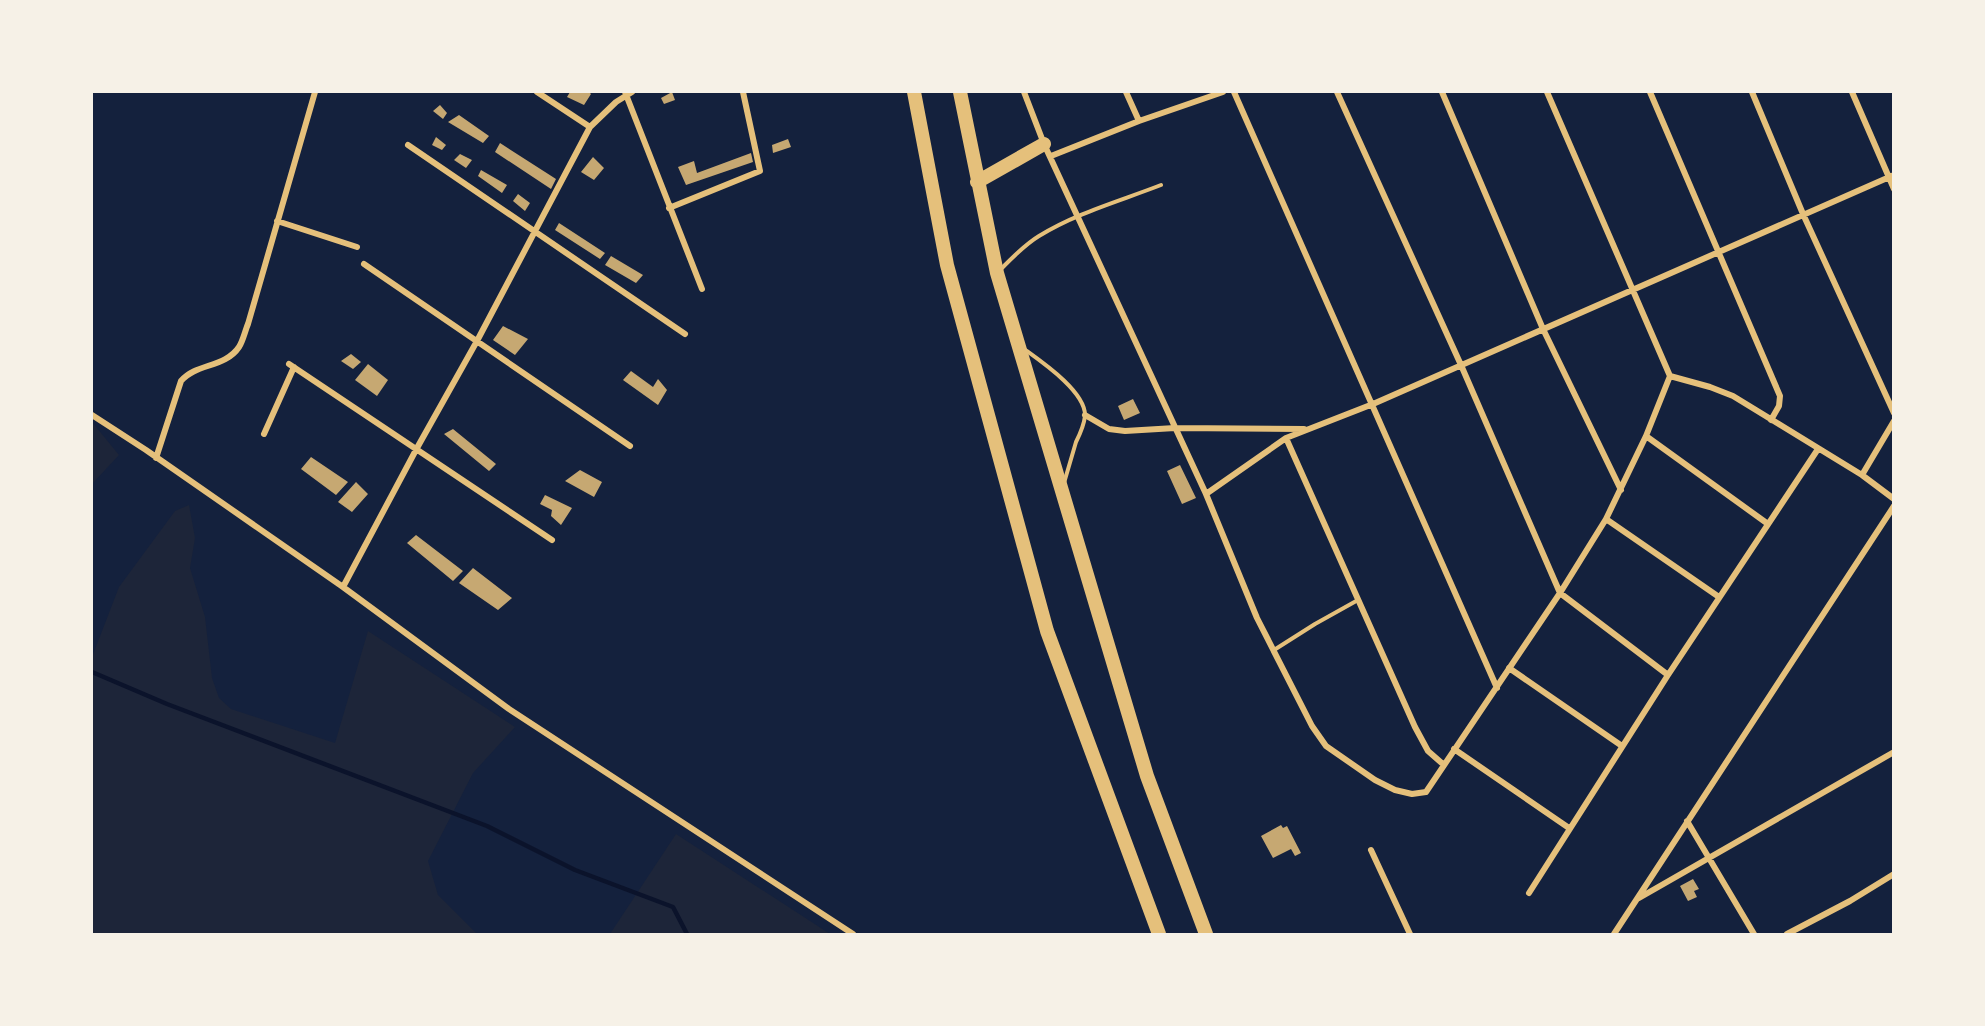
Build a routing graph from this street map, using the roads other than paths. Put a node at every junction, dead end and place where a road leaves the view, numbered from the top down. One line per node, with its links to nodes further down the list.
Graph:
1 (315, 92): 28 (street)
2 (537, 92): 18 (street)
3 (743, 92): 25 (street)
4 (914, 92): 86 (highway)
5 (960, 92): 22 (highway)
6 (1023, 92): 20 (street)
7 (1126, 92): 17 (street)
8 (1223, 92): 17 (street)
9 (1234, 92): 42 (street)
10 (1337, 92): 40 (street)
11 (1442, 92): 36 (street)
12 (1547, 92): 35 (street)
13 (1650, 92): 31 (street)
14 (1752, 92): 26 (street)
15 (1852, 92): 21 (street)
16 (627, 93): 18 (street); 25 (street)
17 (1139, 121): 20 (street)
18 (590, 127): 29 (street)
19 (408, 145): 29 (street)
20 (1047, 150): 22 (highway); 27 (street)
21 (1891, 176): 24 (street); 26 (street)
22 (977, 182): 33 (highway)
23 (1161, 185): 27 (lane)
24 (1893, 189)
25 (669, 208): 34 (street)
26 (1803, 214): 31 (street); 43 (street)
27 (1078, 217): 33 (lane); 48 (street)
28 (277, 221): 30 (street); 56 (street)
29 (534, 231): 37 (street); 38 (street)
30 (357, 246)
31 (1718, 252): 35 (street); 46 (street)
32 (364, 264): 38 (street)
33 (997, 273): 39 (highway)
34 (702, 289)
35 (1632, 290): 36 (street); 41 (street)
36 (1543, 329): 40 (street); 58 (street)
37 (685, 334)
38 (477, 341): 53 (street); 54 (street)
39 (1018, 345): 44 (lane); 59 (highway)
40 (1461, 365): 42 (street); 67 (street)
41 (1670, 376): 46 (street); 51 (street)
42 (1373, 404): 49 (street); 73 (street)
43 (1893, 413)
44 (1085, 415): 48 (street); 59 (lane)
45 (92, 416): 56 (street)
46 (1771, 420): 55 (street)
47 (1893, 421): 57 (street)
48 (1175, 429): 49 (street); 60 (street)
49 (1308, 429): 52 (street)
50 (264, 434): 54 (street)
51 (1646, 436): 58 (street); 64 (street)
52 (1286, 438): 60 (street); 69 (street)
53 (630, 446)
54 (417, 448): 65 (street); 66 (street)
55 (1818, 449): 57 (street); 64 (street)
56 (156, 458): 66 (street)
57 (1862, 475): 61 (street)
58 (1621, 490): 63 (street)
59 (1062, 491): 87 (highway)
60 (1206, 494): 70 (street)
61 (1893, 500)
62 (1893, 506): 78 (street)
63 (1606, 519): 67 (street); 68 (street)
64 (1768, 524): 68 (street)
65 (552, 540)
66 (343, 587): 85 (street)
67 (1560, 593): 71 (street); 72 (street)
68 (1719, 597): 72 (street)
69 (1358, 600): 70 (lane); 77 (street)
70 (1274, 651): 77 (street)
71 (1509, 668): 73 (street); 74 (street)
72 (1668, 675): 74 (street)
73 (1497, 688): 75 (street)
74 (1622, 746): 79 (street)
75 (1454, 750): 77 (street); 79 (street)
76 (1893, 752): 81 (street)
77 (1444, 765)
78 (1688, 821): 81 (street); 84 (street)
79 (1569, 828): 83 (street)
80 (1371, 850): 88 (street)
81 (1710, 858): 84 (street); 90 (street)
82 (1893, 874): 91 (street)
83 (1529, 893)
84 (1636, 900): 89 (street)
85 (853, 934)
86 (1159, 934)
87 (1206, 934)
88 (1410, 934)
89 (1614, 934)
90 (1754, 934)
91 (1787, 934)

